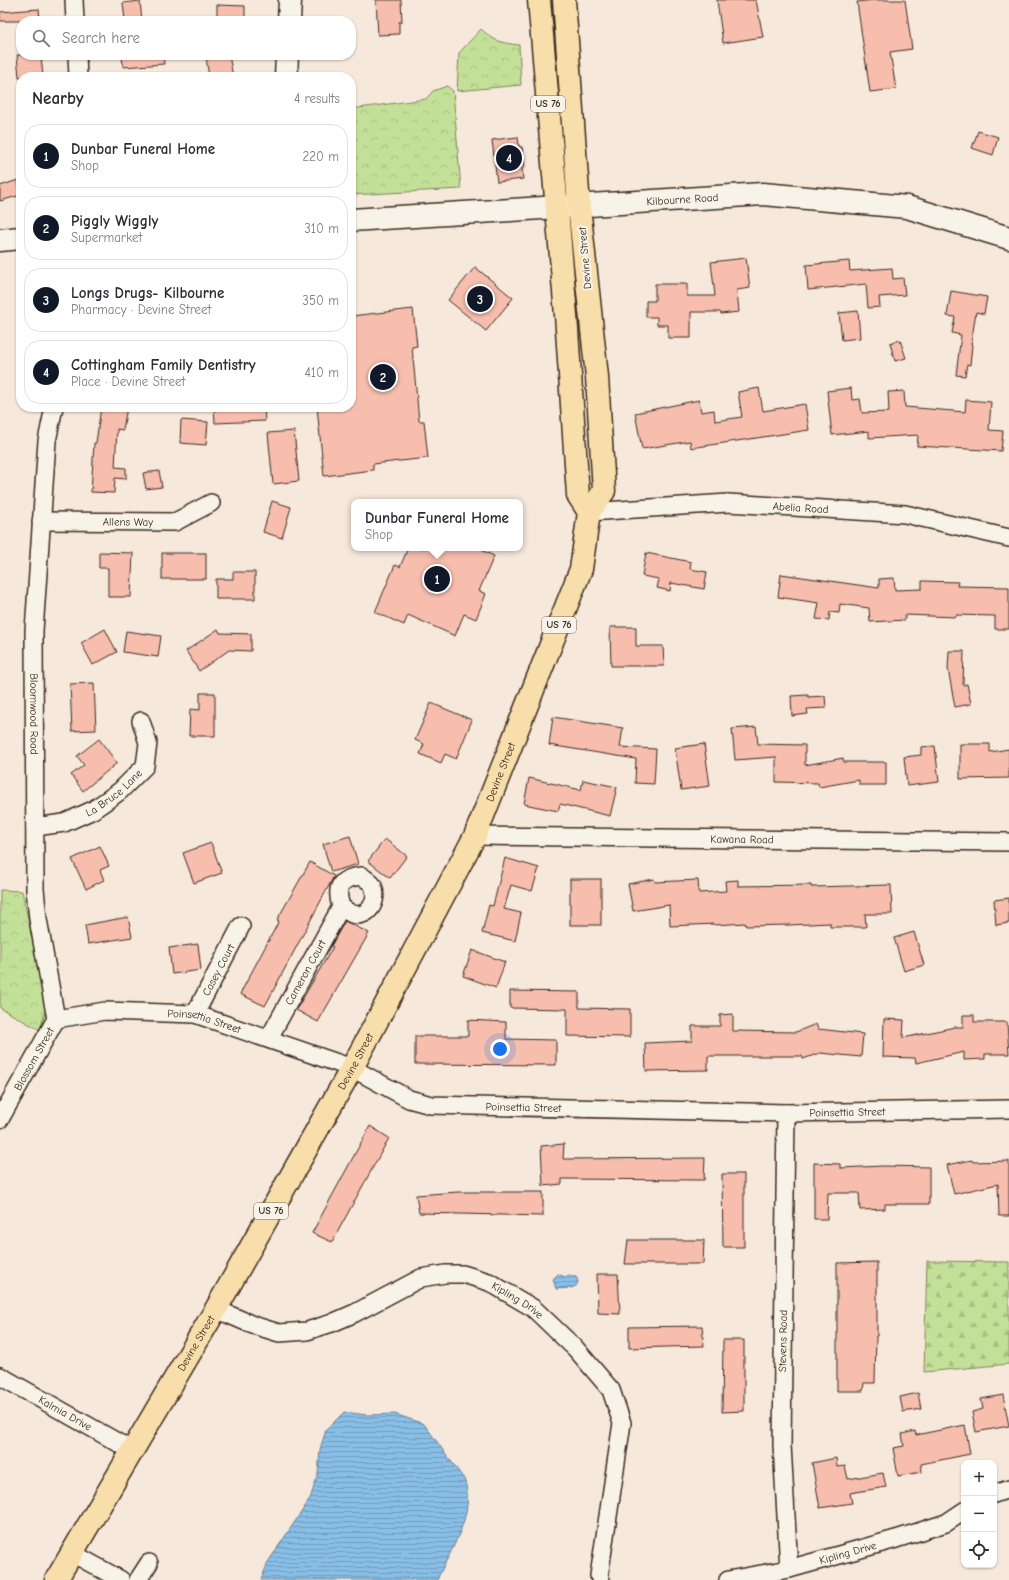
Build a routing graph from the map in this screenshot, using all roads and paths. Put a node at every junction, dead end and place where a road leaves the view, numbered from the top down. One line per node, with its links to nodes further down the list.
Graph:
1 (74, 0): 5 (street)
2 (290, 0): 6 (street)
3 (540, 0): 12 (main road, US 76)
4 (564, 0): 11 (main road, Devine Street / US 76)
5 (75, 16)
6 (289, 16)
7 (77, 60): 9 (street)
8 (288, 60): 10 (street)
9 (78, 72)
10 (286, 72)
11 (580, 206): 12 (street, Kilbourne Road); 15 (street, Kilbourne Road); 18 (main road, Devine Street / US 76)
12 (557, 207): 13 (street, Kilbourne Road); 17 (main road, US 76)
13 (356, 220)
14 (16, 238): 16 (street)
15 (1009, 238)
16 (0, 240)
17 (572, 395): 18 (main road); 21 (main road, US 76)
18 (598, 396): 21 (main road, Devine Street / US 76)
19 (53, 412): 22 (street, Bloomwood Road)
20 (211, 503): 22 (street, Allens Way)
21 (589, 512): 23 (street, Abelia Road); 26 (main road, Devine Street / US 76)
22 (41, 521): 25 (street, Bloomwood Road)
23 (1009, 538)
24 (141, 721): 25 (street, La Bruce Lane)
25 (35, 827): 31 (street, Bloomwood Road)
26 (475, 836): 27 (street, Kawana Road); 33 (main road, Devine Street / US 76)
27 (1009, 842)
28 (341, 907): 32 (street, Cameron Court)
29 (241, 926): 30 (street, Casey Court)
30 (195, 1014): 31 (street, Poinsettia Street); 32 (street, Poinsettia Street)
31 (56, 1019): 36 (street, Blossom Street)
32 (268, 1038): 33 (street, Poinsettia Street)
33 (352, 1068): 35 (street, Poinsettia Street); 37 (main road, Devine Street / US 76)
34 (1009, 1109): 35 (street, Poinsettia Street)
35 (786, 1113): 45 (street, Stevens Road)
36 (0, 1119)
37 (216, 1309): 39 (main road, Devine Street / US 76); 49 (street, Kipling Drive)
38 (0, 1376): 39 (street, Kalmia Drive)
39 (131, 1450): 43 (main road, Devine Street / US 76)
40 (1009, 1489): 41 (street)
41 (997, 1493)
42 (961, 1514): 45 (street, Kipling Drive)
43 (72, 1552): 46 (main road, Devine Street / US 76); 47 (street)
44 (148, 1563): 48 (street)
45 (789, 1570): 50 (street, Kipling Drive)
46 (56, 1580)
47 (121, 1580)
48 (138, 1580)
49 (601, 1580)
50 (728, 1580)

